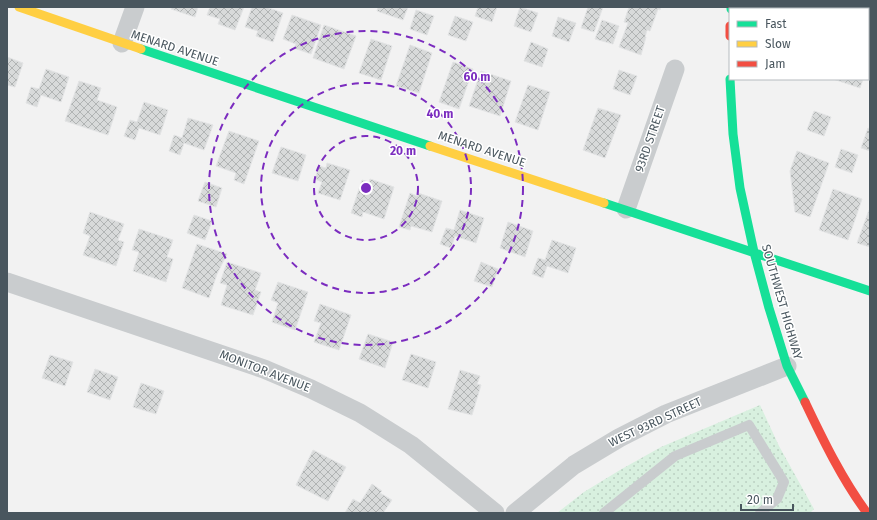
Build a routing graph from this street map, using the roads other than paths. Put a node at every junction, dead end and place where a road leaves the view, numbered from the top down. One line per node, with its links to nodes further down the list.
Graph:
1 (19, 7): 3 (street, MENARD AVENUE)
2 (135, 7): 3 (street)
3 (122, 43): 6 (street, MENARD AVENUE)
4 (675, 69): 6 (street, 93RD STREET)
5 (730, 80): 7 (street, SOUTHWEST HIGHWAY)
6 (626, 209): 7 (street, MENARD AVENUE)
7 (754, 252): 9 (street, MENARD AVENUE); 10 (street, SOUTHWEST HIGHWAY)
8 (7, 282): 11 (street, MONITOR AVENUE)
9 (870, 291)
10 (787, 366): 12 (street, WEST 93RD STREET); 15 (street, SOUTHWEST HIGHWAY)
11 (495, 513)
12 (515, 513)
13 (604, 513): 14 (lane)
14 (760, 513)
15 (867, 513)

